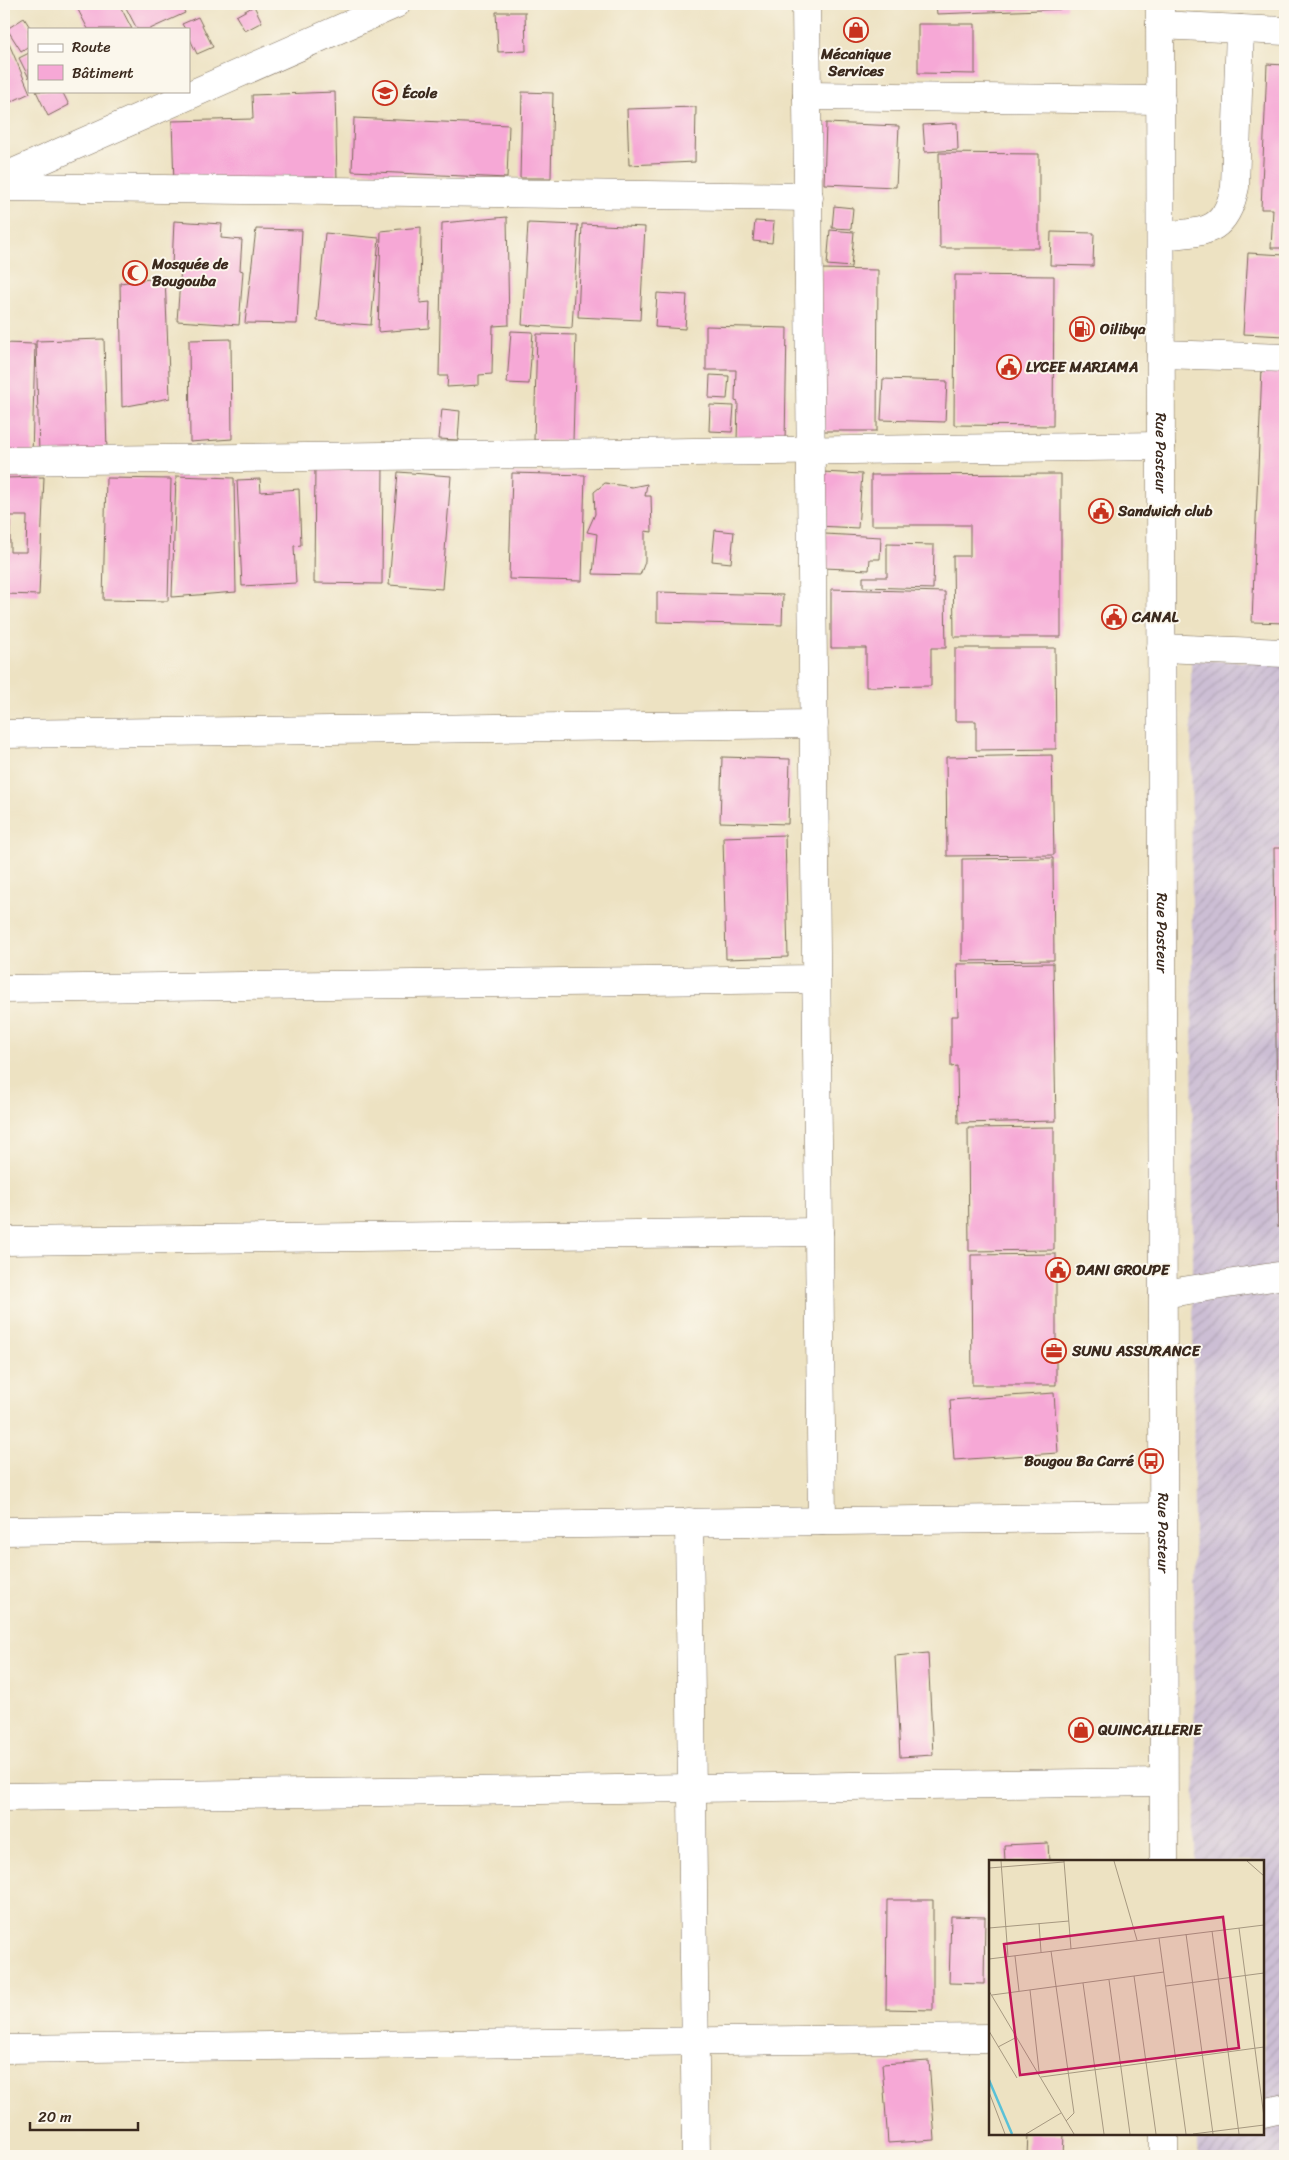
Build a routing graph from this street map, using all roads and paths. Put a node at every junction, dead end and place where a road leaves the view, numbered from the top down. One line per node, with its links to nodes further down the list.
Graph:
1 (396, 4): 3 (street)
2 (806, 4): 9 (street)
3 (368, 9): 7 (street)
4 (1160, 14): 5 (street); 10 (street, Rue Pasteur)
5 (1240, 29): 6 (street); 14 (street)
6 (1285, 31)
7 (190, 91)
8 (188, 92): 11 (street)
9 (807, 96): 10 (street); 13 (street)
10 (1160, 100): 14 (street, Rue Pasteur)
11 (4, 177)
12 (4, 187): 13 (street)
13 (808, 197): 18 (street)
14 (1162, 236): 15 (street, Rue Pasteur)
15 (1161, 354): 16 (street); 17 (street, Rue Pasteur)
16 (1285, 358)
17 (1161, 446): 18 (street); 20 (street, Rue Pasteur)
18 (811, 451): 19 (street); 22 (street)
19 (4, 461)
20 (1161, 648): 21 (street); 29 (street, Rue Pasteur)
21 (1285, 653)
22 (814, 724): 23 (street); 24 (street)
23 (4, 734)
24 (816, 979): 25 (street); 26 (street)
25 (4, 989)
26 (819, 1232): 27 (street); 31 (street)
27 (4, 1241)
28 (1285, 1275): 29 (street)
29 (1163, 1294): 30 (street, Rue Pasteur)
30 (1163, 1517): 31 (street); 34 (street, Rue Pasteur)
31 (822, 1521): 32 (street)
32 (689, 1522): 33 (street); 35 (street)
33 (4, 1531)
34 (1163, 1782): 35 (street); 37 (street, Rue Pasteur)
35 (692, 1788): 36 (street); 39 (street)
36 (4, 1797)
37 (1164, 1860)
38 (989, 2038): 39 (street)
39 (695, 2041): 40 (street); 44 (street)
40 (4, 2049)
41 (1285, 2108): 42 (street)
42 (1264, 2112)
43 (1164, 2135): 45 (street)
44 (696, 2156)
45 (1164, 2156)

